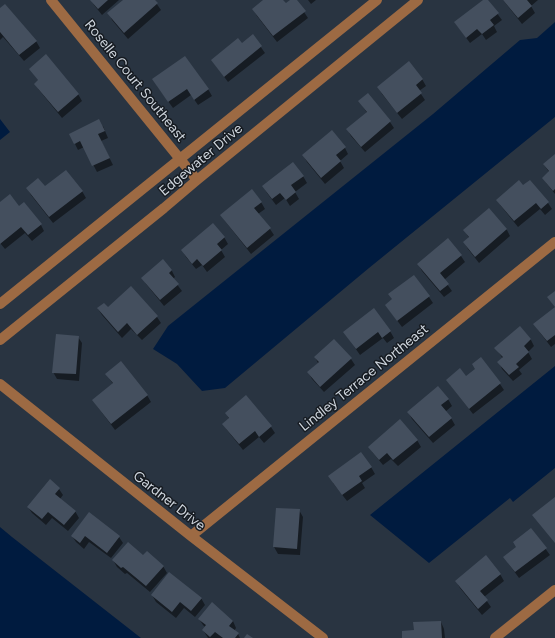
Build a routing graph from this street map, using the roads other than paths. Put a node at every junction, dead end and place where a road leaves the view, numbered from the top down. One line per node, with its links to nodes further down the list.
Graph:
1 (51, 0): 4 (street, Roselle Court Southeast)
2 (377, 0): 4 (street, Edgewater Drive)
3 (414, 1): 5 (street, Edgewater Drive)
4 (180, 158): 5 (street, Roselle Court Southeast); 7 (street, Edgewater Drive)
5 (197, 180): 8 (street, Edgewater Drive)
6 (555, 242): 10 (street, Lindley Terrace Northeast)
7 (0, 304)
8 (0, 340)
9 (0, 384): 10 (street, Gardner Drive)
10 (191, 536): 12 (street, Gardner Drive)
11 (555, 590): 13 (street)
12 (323, 638)
13 (495, 638)

